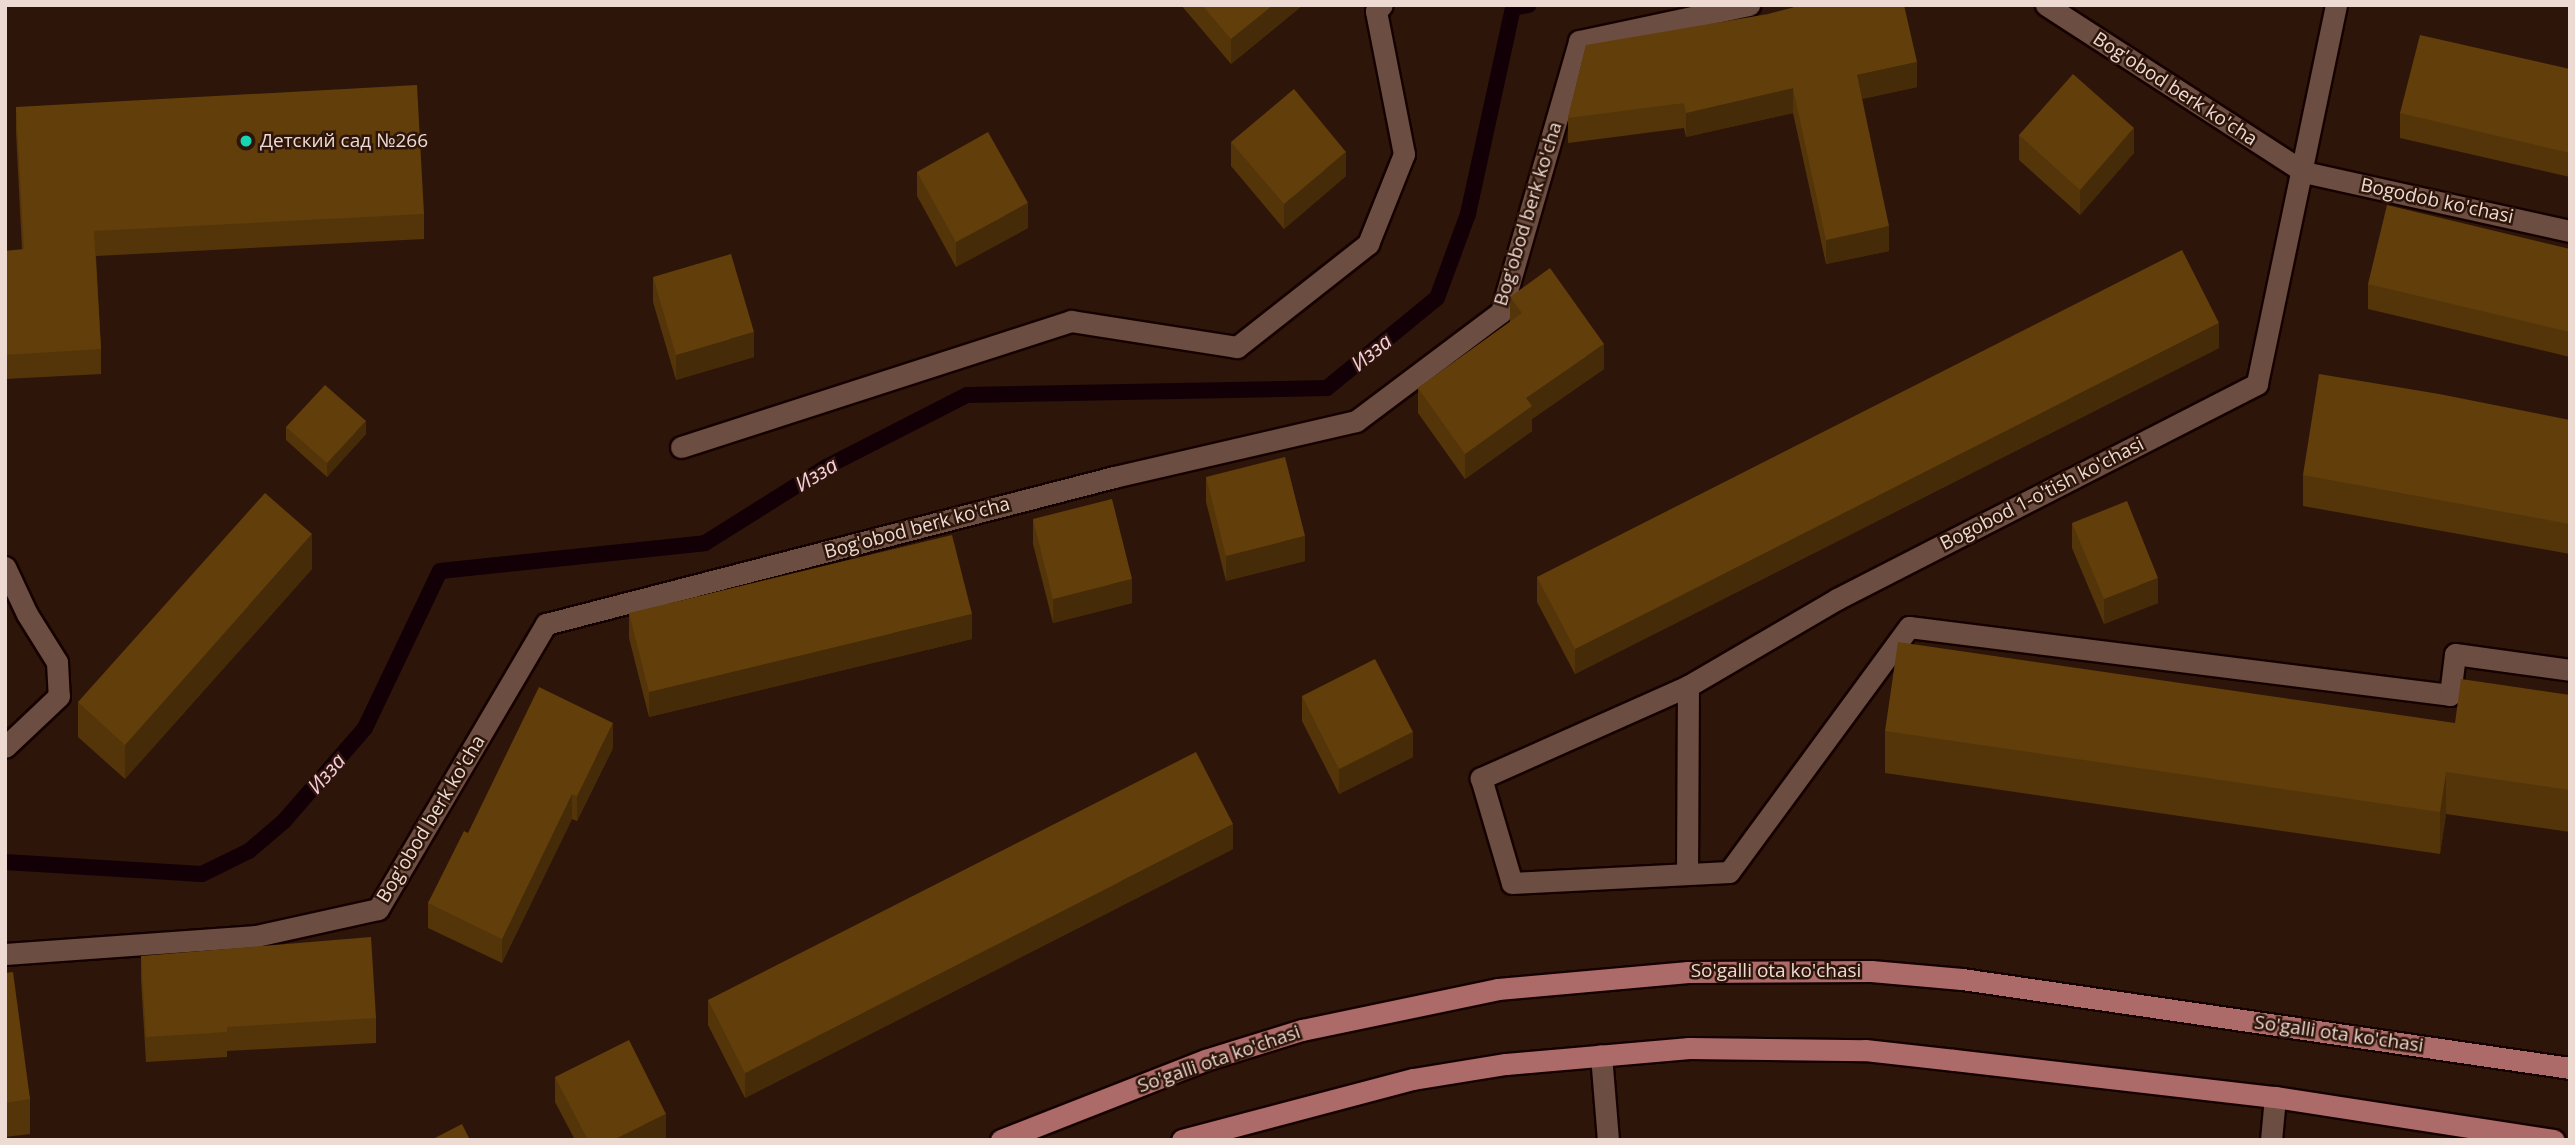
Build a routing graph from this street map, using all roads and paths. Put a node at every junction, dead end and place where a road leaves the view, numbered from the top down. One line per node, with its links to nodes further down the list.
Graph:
1 (1382, 5): 7 (street)
2 (1749, 5): 13 (street, Bog'obod berk ko'cha)
3 (2046, 5): 5 (street, Bog'obod berk ko'cha)
4 (2336, 5): 5 (street, Bogobod 1-o'tish ko'chasi)
5 (2304, 172): 6 (street, Bogodob ko'chasi); 10 (street, Bogobod 1-o'tish ko'chasi)
6 (2570, 230)
7 (681, 447)
8 (5, 567): 11 (street)
9 (2570, 670): 12 (street)
10 (1688, 686): 12 (street); 12 (street, Bogobod 1-o'tish ko'chasi)
11 (5, 747)
12 (1687, 874)
13 (5, 954)
14 (1601, 1055): 16 (main road); 18 (main road); 19 (street)
15 (2570, 1068): 17 (main road, So'galli ota ko'chasi)
16 (2275, 1097): 20 (street); 21 (main road)
17 (1000, 1140)
18 (1182, 1140)
19 (1608, 1140)
20 (2272, 1140)
21 (2554, 1140)

